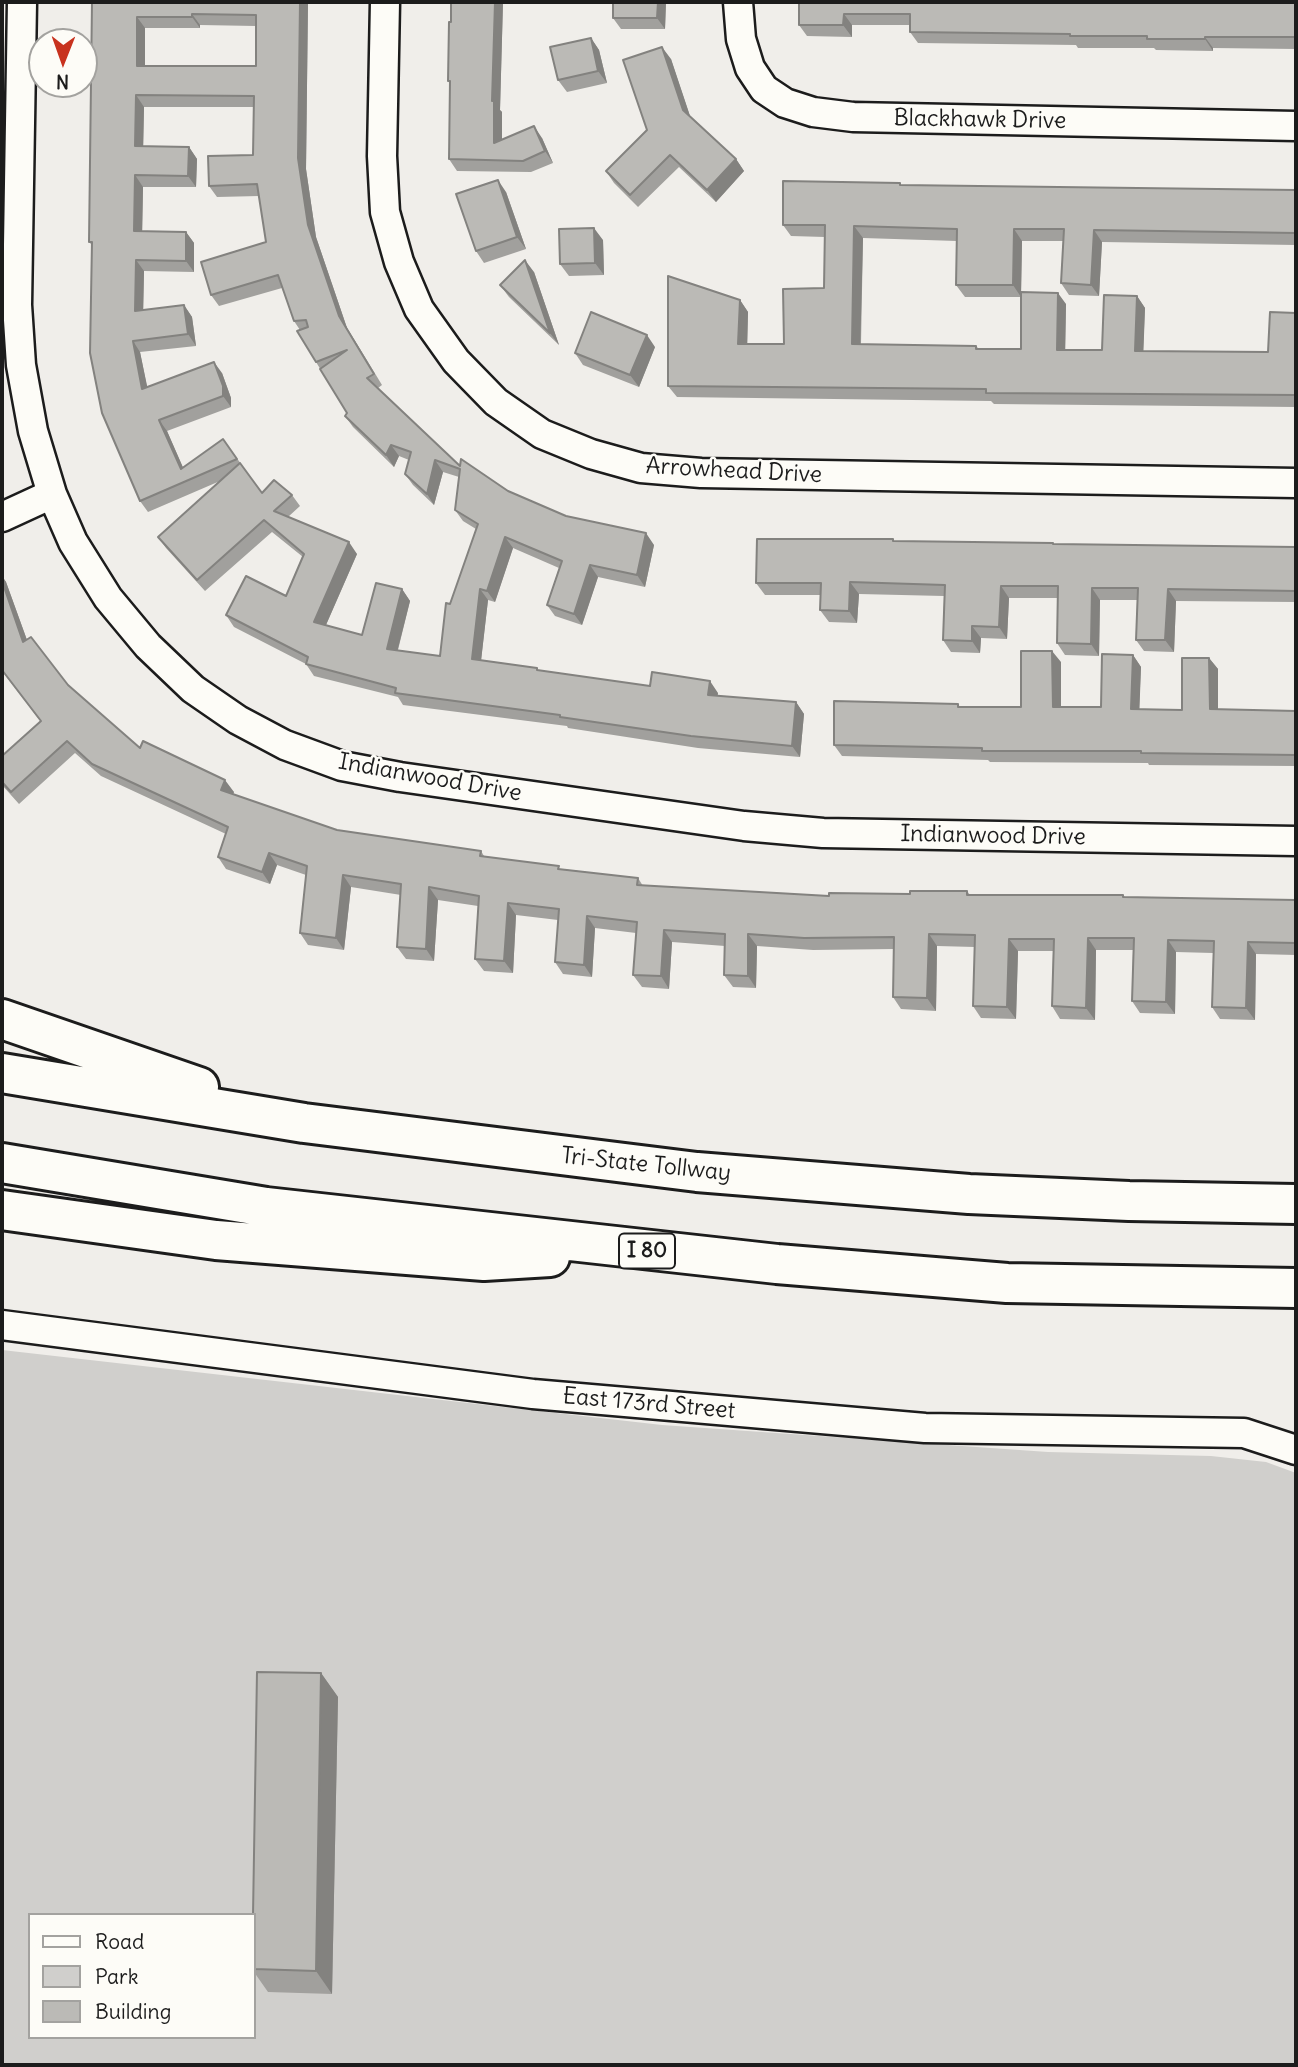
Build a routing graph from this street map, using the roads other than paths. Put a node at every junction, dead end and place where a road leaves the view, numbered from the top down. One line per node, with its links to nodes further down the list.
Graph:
1 (22, 2): 6 (street, Indianwood Drive)
2 (385, 2): 5 (street, Arrowhead Drive)
3 (738, 2): 4 (street, Blackhawk Drive)
4 (1296, 126)
5 (1296, 483)
6 (52, 494): 7 (street); 8 (street, Indianwood Drive)
7 (2, 517)
8 (1296, 841)
9 (2, 1019): 11 (highway)
10 (2, 1073): 11 (highway, Tri-State Tollway)
11 (304, 1123): 13 (highway, Tri-State Tollway)
12 (2, 1163): 15 (highway, I 80)
13 (1296, 1204)
14 (2, 1210): 15 (highway)
15 (642, 1250): 16 (highway, I 80)
16 (1296, 1288)
17 (2, 1325): 18 (street, East 173rd Street)
18 (1296, 1450)

